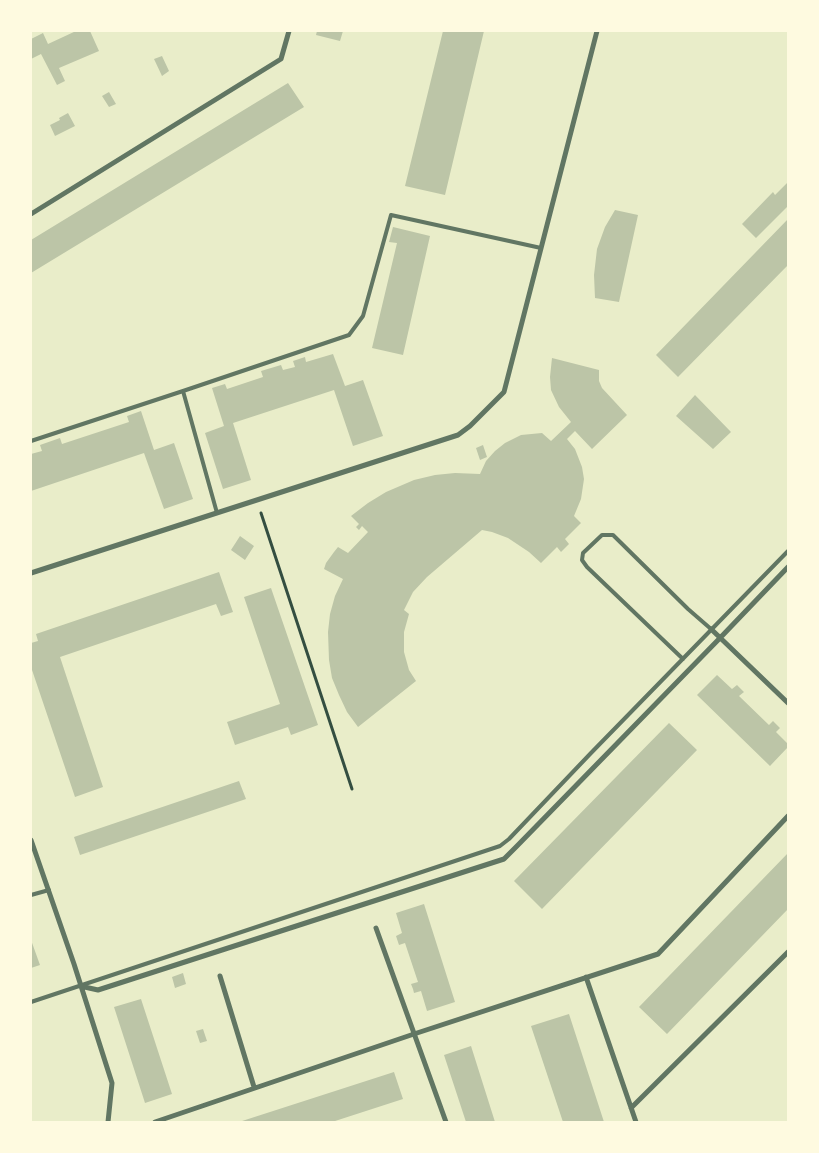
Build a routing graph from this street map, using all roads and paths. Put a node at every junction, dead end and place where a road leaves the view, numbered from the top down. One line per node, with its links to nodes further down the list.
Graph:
1 (288, 31): 3 (street)
2 (597, 31): 4 (street)
3 (31, 214)
4 (541, 248): 5 (lane); 7 (street)
5 (183, 391): 6 (lane); 8 (lane)
6 (31, 441)
7 (257, 500): 8 (street); 16 (path)
8 (218, 512): 11 (street)
9 (788, 551): 12 (lane)
10 (788, 567): 13 (street)
11 (31, 573)
12 (711, 629): 13 (street); 14 (lane); 14 (lane)
13 (720, 638): 15 (street); 25 (street)
14 (683, 659): 25 (lane)
15 (788, 703)
16 (352, 789)
17 (788, 816): 24 (street)
18 (31, 840): 19 (street)
19 (49, 890): 20 (lane); 25 (street)
20 (31, 895)
21 (376, 928): 27 (street)
22 (788, 952): 29 (street)
23 (220, 976): 28 (street)
24 (586, 977): 27 (street); 29 (street)
25 (80, 986): 26 (lane); 30 (street)
26 (31, 1002)
27 (414, 1034): 28 (street); 32 (street)
28 (254, 1087): 31 (street)
29 (631, 1108): 33 (street)
30 (108, 1122)
31 (155, 1122)
32 (446, 1122)
33 (636, 1122)

